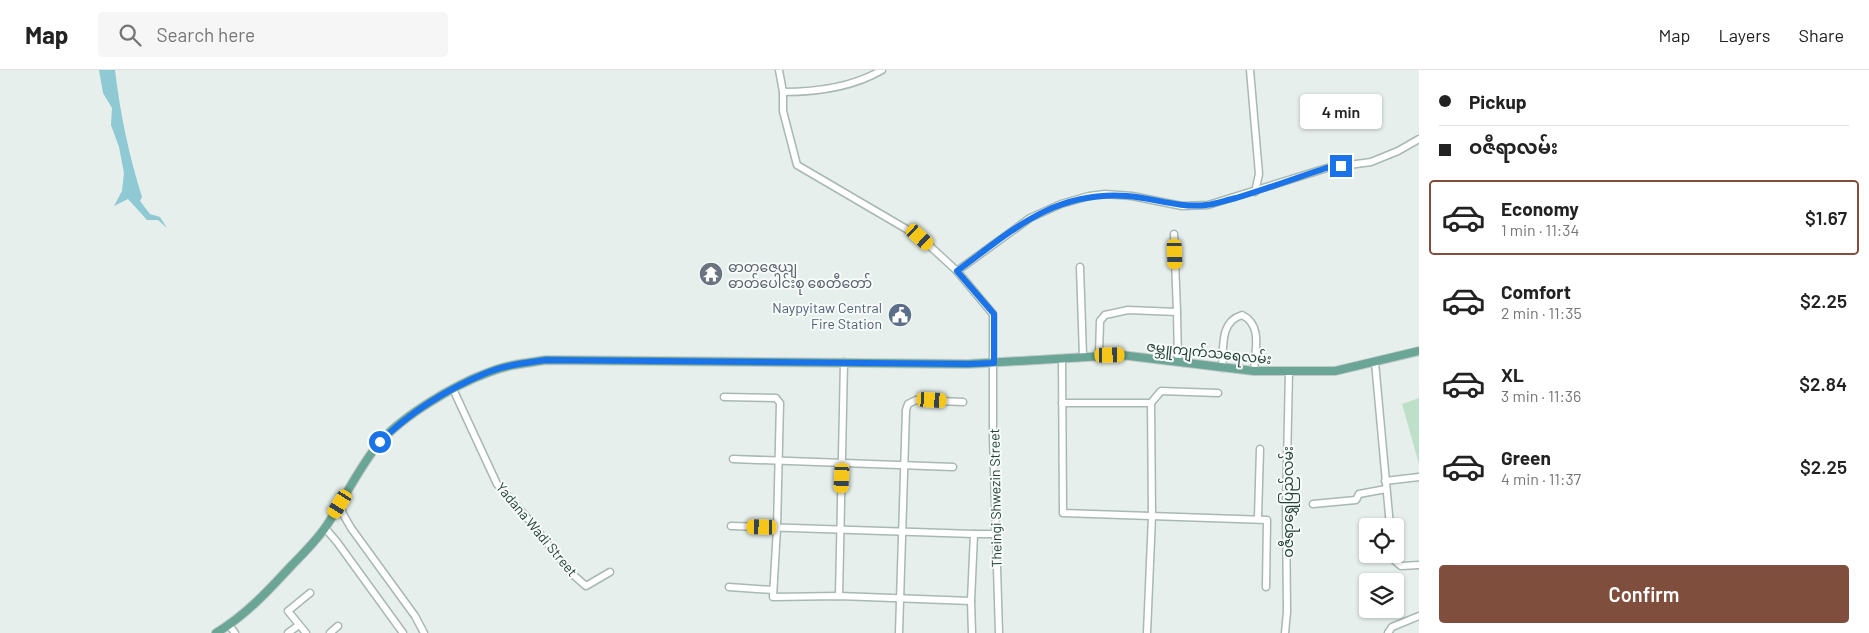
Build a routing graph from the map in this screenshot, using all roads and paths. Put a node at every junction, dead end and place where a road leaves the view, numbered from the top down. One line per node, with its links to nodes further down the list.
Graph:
1 (779, 70): 4 (street, Theingi Shwezin Street)
2 (882, 70): 4 (street)
3 (1250, 70): 6 (street)
4 (783, 92): 9 (street, Theingi Shwezin Street)
5 (1419, 139): 6 (street)
6 (1255, 192): 9 (street)
7 (1174, 234): 10 (street)
8 (1080, 267): 13 (street)
9 (957, 271): 18 (street, Theingi Shwezin Street)
10 (1177, 312): 12 (street); 16 (street)
11 (1419, 351): 17 (main road, ဇမ္ဘူကျက်သရေလမ်း)
12 (1099, 355): 13 (main road, ဇမ္ဘူကျက်သရေလမ်း); 16 (main road, ဇမ္ဘူကျက်သရေလမ်း)
13 (1083, 356): 14 (main road, ဇမ္ဘူကျက်သရေလမ်း)
14 (1062, 359): 18 (main road, ဇမ္ဘူကျက်သရေလမ်း); 26 (street)
15 (844, 362): 18 (main road, ဇမ္ဘူကျက်သရေလမ်း); 22 (main road, ဇမ္ဘူကျက်သရေလမ်း); 31 (street)
16 (1178, 362): 19 (main road, ဇမ္ဘူကျက်သရေလမ်း)
17 (1375, 362): 21 (main road, ဇမ္ဘူကျက်သရေလမ်း); 35 (street)
18 (994, 363): 48 (street, Theingi Shwezin Street)
19 (1222, 368): 20 (main road, ဇမ္ဘူကျက်သရေလမ်း); 20 (street)
20 (1254, 371): 21 (main road, ဇမ္ဘူကျက်သရေလမ်း)
21 (1289, 371): 74 (street, ဝဇီရာရွှေပြည်လမ်း)
22 (454, 389): 37 (main road, ဇမ္ဘူကျက်သရေလမ်း); 51 (street, Yadana Wadi Street)
23 (1218, 393): 27 (street)
24 (724, 397): 30 (street)
25 (963, 402): 32 (street)
26 (1062, 403): 27 (street); 39 (street)
27 (1151, 403): 39 (street)
28 (1260, 448): 40 (street)
29 (733, 459): 30 (street)
30 (779, 460): 31 (street); 44 (street)
31 (843, 462): 32 (street); 45 (street)
32 (904, 464): 33 (street); 46 (street)
33 (953, 467)
34 (1419, 477): 35 (street)
35 (1385, 481): 36 (street)
36 (1386, 489): 38 (street); 41 (street)
37 (340, 504): 43 (main road, ဇမ္ဘူကျက်သရေလမ်း); 69 (street)
38 (1313, 504)
39 (1152, 516): 40 (street); 73 (street)
40 (1258, 518): 53 (street)
41 (1389, 518)
42 (730, 526): 44 (street)
43 (325, 528): 61 (main road, ဇမ္ဘူကျက်သရေလမ်း); 68 (street)
44 (777, 528): 45 (street); 54 (street)
45 (840, 529): 46 (street); 56 (street)
46 (901, 532): 47 (street); 57 (street)
47 (974, 534): 48 (street); 58 (street)
48 (995, 534): 72 (street, Theingi Shwezin Street)
49 (1398, 563): 50 (street)
50 (1419, 565)
51 (610, 572)
52 (729, 587): 54 (street)
53 (1266, 587)
54 (773, 590): 56 (street)
55 (310, 593): 60 (street)
56 (838, 596): 57 (street)
57 (900, 599): 58 (street); 70 (street)
58 (971, 601): 71 (street)
59 (1419, 616): 75 (street)
60 (298, 625): 65 (street); 66 (street)
61 (229, 626): 63 (main road, ဇမ္ဘူကျက်သရေလမ်း); 64 (street)
62 (338, 626): 67 (street)
63 (216, 633)
64 (235, 633)
65 (288, 633)
66 (306, 633)
67 (330, 633)
68 (403, 633)
69 (424, 633)
70 (899, 633)
71 (972, 633)
72 (999, 633)
73 (1147, 633)
74 (1285, 633)
75 (1388, 633)

